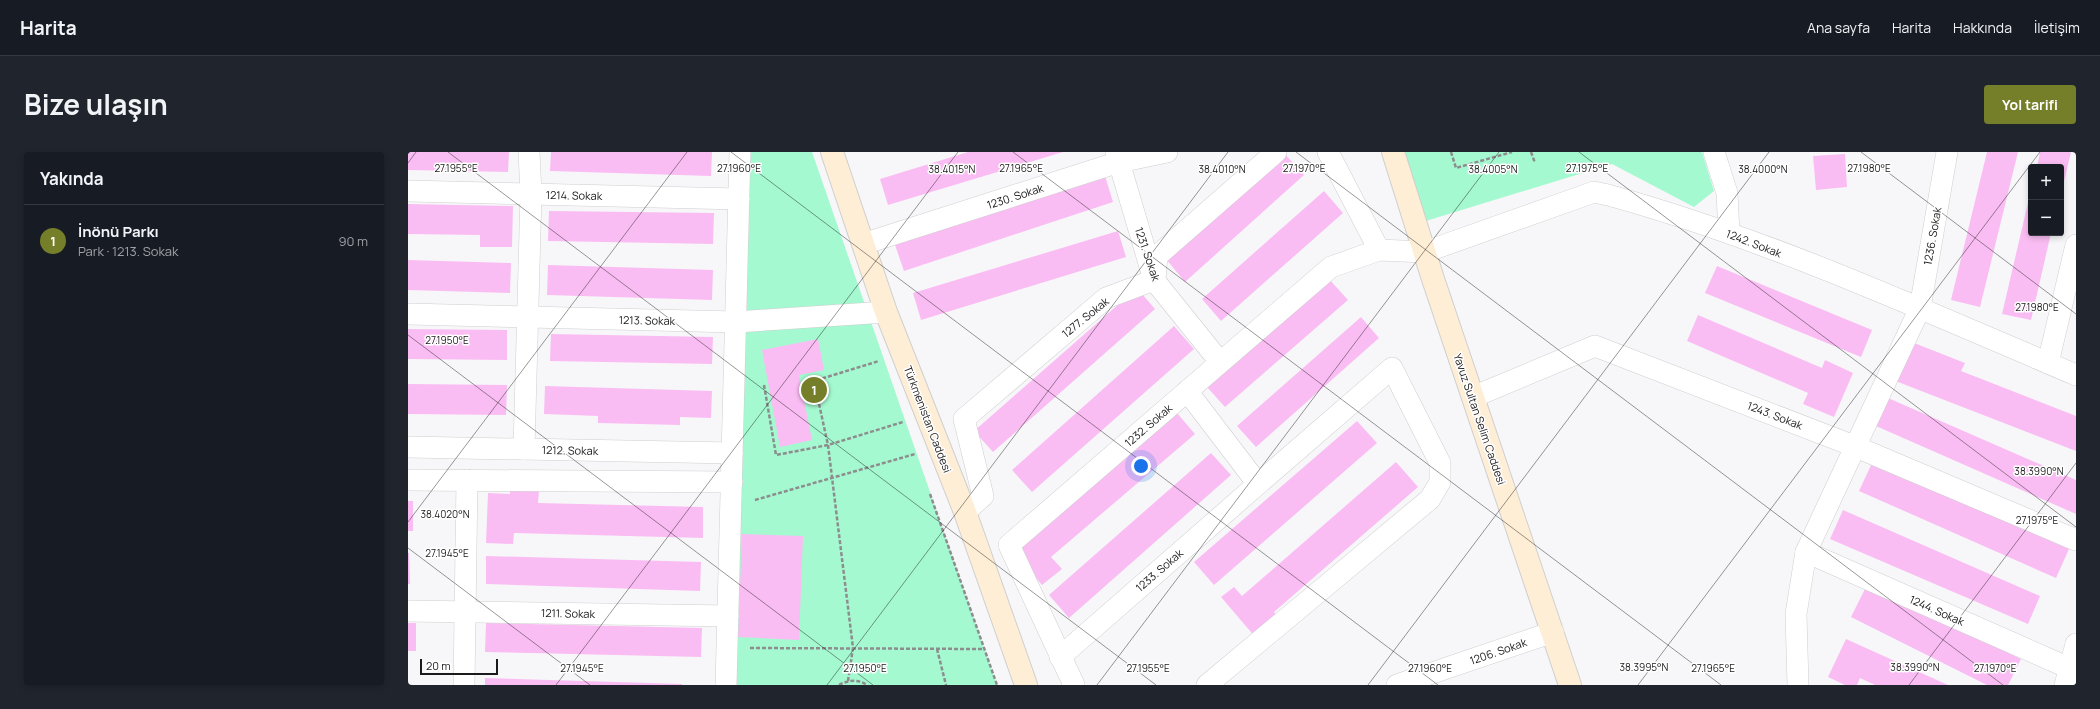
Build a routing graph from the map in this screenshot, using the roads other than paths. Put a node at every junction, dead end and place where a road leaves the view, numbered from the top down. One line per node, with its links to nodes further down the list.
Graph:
1 (529, 152): 12 (street)
2 (740, 152): 13 (street)
3 (832, 152): 15 (main road, Türkmenistan Caddesi)
4 (1168, 152): 10 (street, 1230. Sokak)
5 (1276, 152): 19 (street)
6 (1328, 152): 17 (street)
7 (1393, 152): 18 (main road, Yavuz Sultan Selim Caddesi)
8 (1714, 152): 14 (street)
9 (1944, 156): 20 (street, 1236. Sokak)
10 (1117, 157): 15 (street, 1230. Sokak); 19 (street, 1231. Sokak)
11 (408, 191): 12 (street, 1214. Sokak)
12 (531, 194): 13 (street, 1214. Sokak); 23 (street)
13 (739, 199): 24 (street)
14 (1729, 233): 18 (street, 1242. Sokak); 20 (street, 1242. Sokak)
15 (864, 244): 21 (main road, Türkmenistan Caddesi)
16 (2076, 245): 26 (street)
17 (1379, 250): 18 (street, 1232. Sokak); 25 (street, 1232. Sokak)
18 (1425, 252): 29 (main road, Yavuz Sultan Selim Caddesi)
19 (1154, 280): 25 (street, 1231. Sokak); 38 (street, 1277. Sokak)
20 (1920, 308): 26 (street, 1242. Sokak); 30 (street, 1236. Sokak)
21 (886, 312): 24 (street, 1213. Sokak); 38 (main road, Türkmenistan Caddesi)
22 (408, 314): 23 (street, 1213. Sokak)
23 (527, 317): 24 (street, 1213. Sokak); 32 (street)
24 (736, 322): 33 (street)
25 (1220, 362): 28 (street, 1232. Sokak)
26 (2048, 363): 27 (street, 1242. Sokak)
27 (2076, 374)
28 (1187, 391): 37 (street); 46 (street, 1232. Sokak)
29 (1473, 397): 30 (street, 1243. Sokak); 44 (main road, Yavuz Sultan Selim Caddesi)
30 (1854, 446): 39 (street, 1243. Sokak); 40 (street, 1236. Sokak)
31 (408, 447): 32 (street, 1212. Sokak)
32 (524, 449): 33 (street, 1212. Sokak)
33 (732, 452): 36 (street)
34 (408, 480): 35 (street)
35 (467, 480): 36 (street); 41 (street)
36 (732, 482): 43 (street)
37 (1258, 484): 46 (street, 1233. Sokak); 52 (street, 1233. Sokak)
38 (965, 512): 50 (main road, Türkmenistan Caddesi)
39 (2076, 540)
40 (1806, 552): 47 (street, 1244. Sokak); 55 (street, 1236. Sokak)
41 (465, 611): 42 (street, 1211. Sokak); 43 (street, 1211. Sokak); 48 (street)
42 (408, 612)
43 (728, 616): 49 (street)
44 (1552, 632): 53 (street, 1206. Sokak); 54 (main road, Yavuz Sultan Selim Caddesi)
45 (2076, 644): 47 (street)
46 (1060, 657): 51 (street, 1232. Sokak)
47 (2067, 677)
48 (464, 685)
49 (726, 685)
50 (1026, 685)
51 (1074, 685)
52 (1207, 685)
53 (1397, 685)
54 (1570, 685)
55 (1798, 685)

